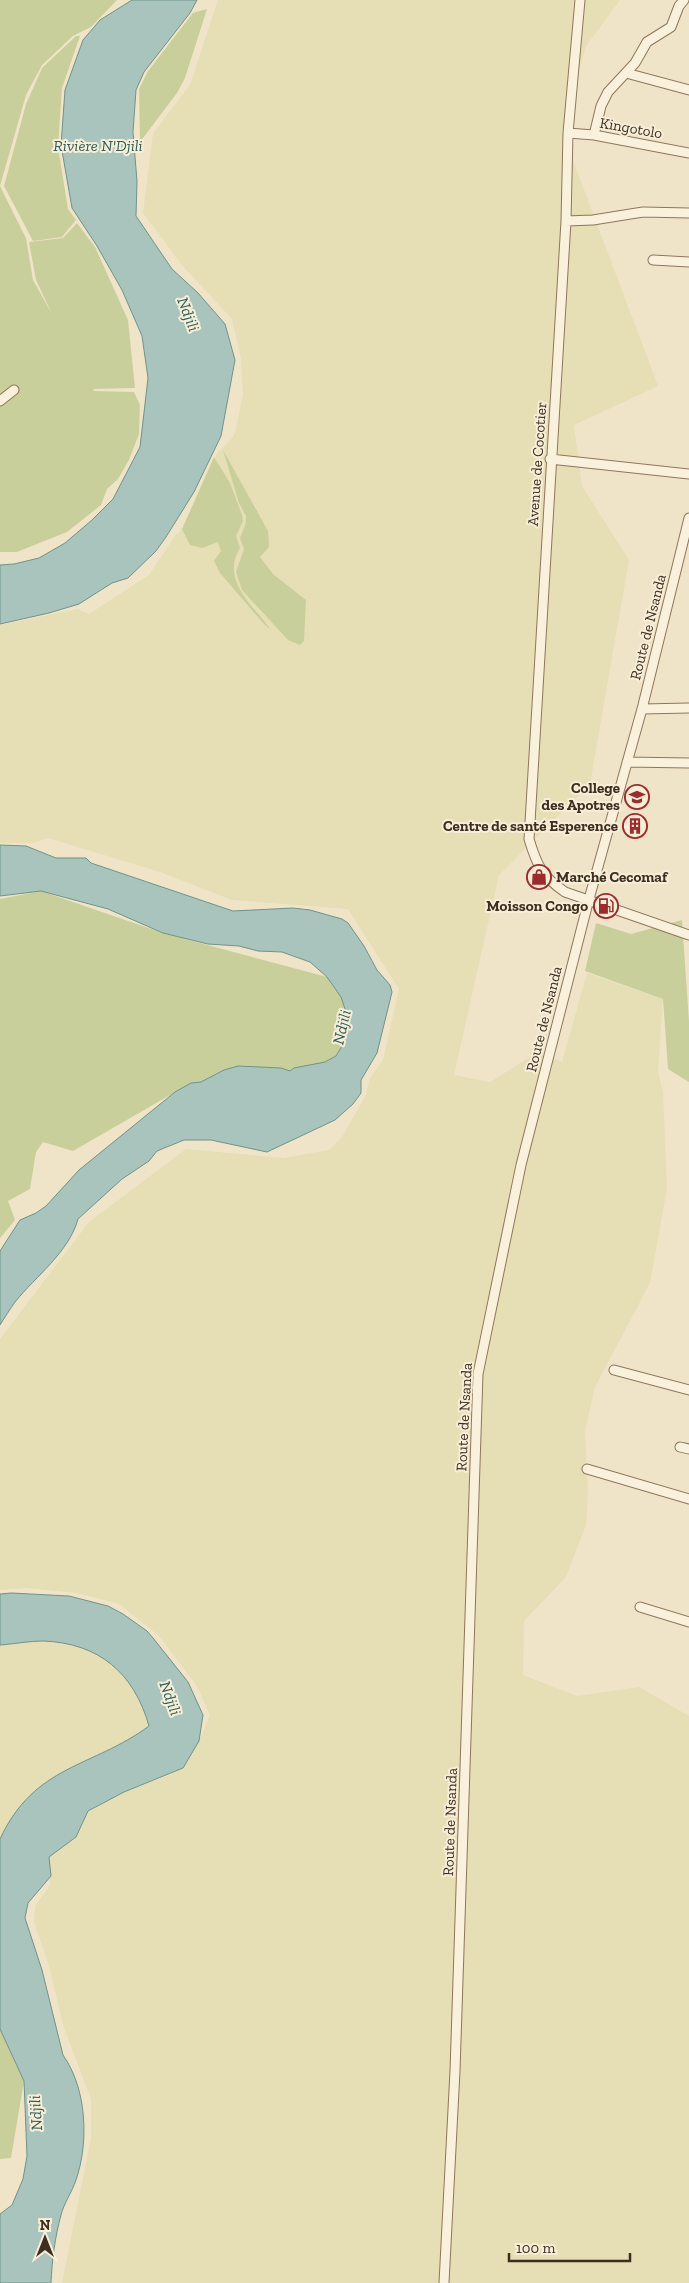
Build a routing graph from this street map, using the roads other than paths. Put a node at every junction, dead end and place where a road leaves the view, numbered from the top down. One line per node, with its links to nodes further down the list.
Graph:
1 (580, 0): 5 (street, Avenue de Cocotier)
2 (684, 0): 3 (street)
3 (626, 73): 4 (street); 6 (street)
4 (689, 90)
5 (568, 133): 6 (street, Kingotolo); 9 (street, Avenue de Cocotier)
6 (594, 135): 7 (street, Kingotolo)
7 (689, 152)
8 (689, 213): 9 (street)
9 (566, 221): 14 (street, Avenue de Cocotier)
10 (652, 260): 11 (street)
11 (689, 262)
12 (14, 390): 13 (street)
13 (0, 401)
14 (550, 459): 15 (street); 21 (street, Avenue de Cocotier)
15 (689, 474)
16 (688, 525): 18 (street, Route de Nsanda)
17 (689, 708): 18 (street)
18 (642, 709): 19 (street, Route de Nsanda)
19 (627, 762): 20 (street); 21 (street, Route de Nsanda)
20 (689, 763)
21 (589, 899): 22 (street, Avenue de Cocotier); 29 (street, Route de Nsanda)
22 (689, 935)
23 (614, 1370): 24 (street)
24 (689, 1390)
25 (587, 1469): 26 (street)
26 (689, 1499)
27 (640, 1607): 28 (street)
28 (689, 1622)
29 (444, 2283)

